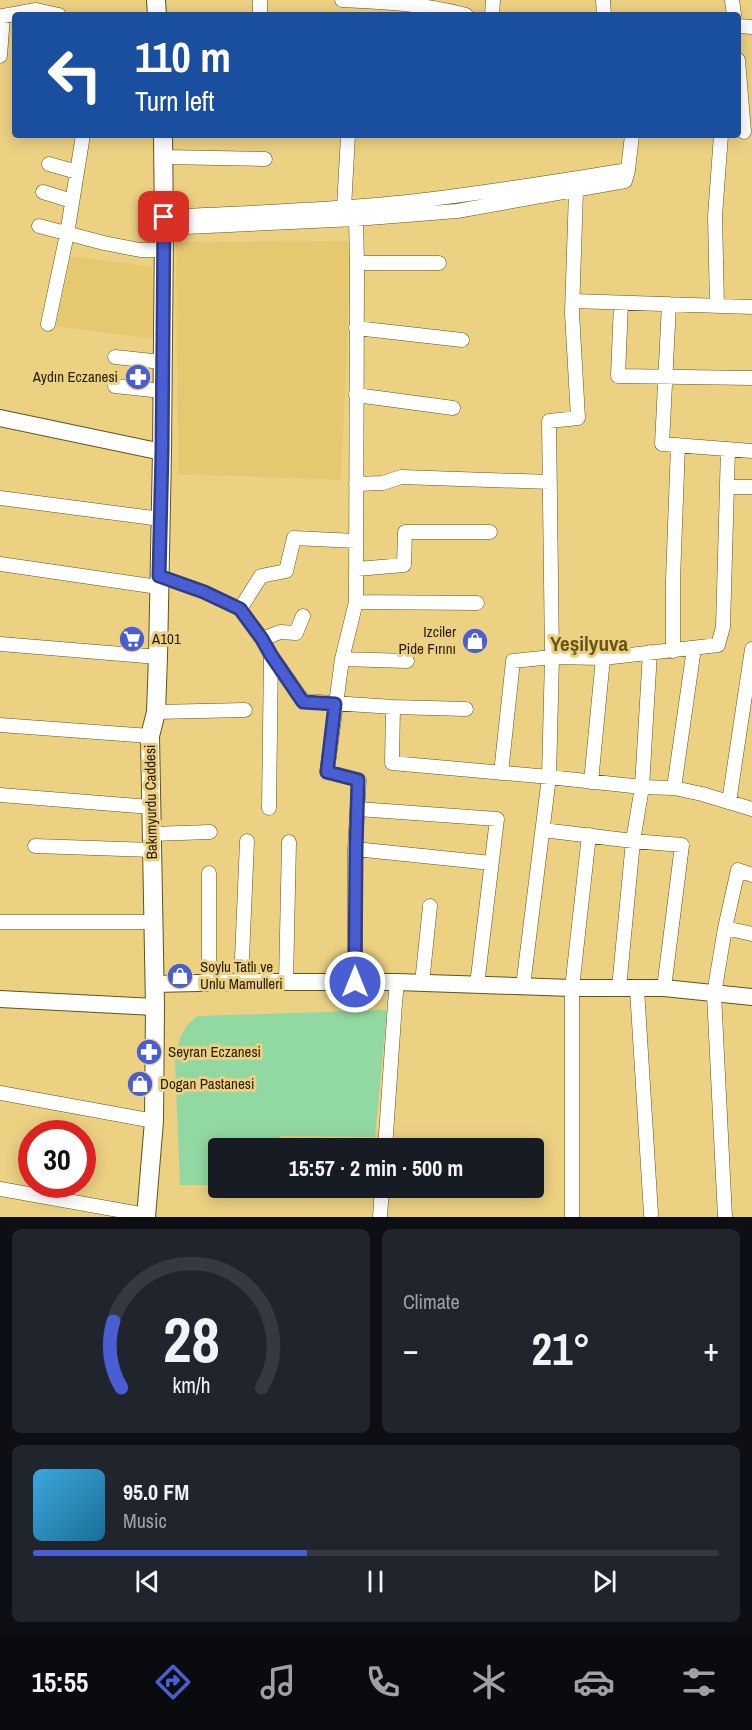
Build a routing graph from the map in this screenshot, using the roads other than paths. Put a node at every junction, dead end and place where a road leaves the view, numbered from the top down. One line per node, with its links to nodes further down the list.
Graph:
1 (342, 0): 3 (street)
2 (36, 5): 5 (street); 6 (street)
3 (388, 8): 4 (street)
4 (424, 11): 7 (street)
5 (15, 12)
6 (52, 12)
7 (455, 12)
8 (12, 13): 9 (street)
9 (0, 56)
10 (741, 92): 11 (street)
11 (745, 135)
12 (83, 138): 21 (street)
13 (163, 138): 17 (main road, Bakımyurdu Caddesi)
14 (348, 138): 25 (street)
15 (632, 138): 20 (street)
16 (721, 138): 36 (street)
17 (164, 158): 18 (street); 27 (main road, Bakımyurdu Caddesi)
18 (265, 159)
19 (49, 164): 21 (street)
20 (628, 170): 22 (street); 25 (street)
21 (77, 172): 24 (street)
22 (576, 191): 26 (street); 33 (street)
23 (43, 192): 24 (street)
24 (72, 201): 29 (street)
25 (344, 207): 27 (street)
26 (356, 219): 27 (street); 31 (street)
27 (164, 222): 30 (main road, Bakımyurdu Caddesi)
28 (39, 226): 29 (street)
29 (67, 234): 30 (street); 38 (street)
30 (164, 250): 42 (main road, Bakımyurdu Caddesi)
31 (357, 263): 32 (street); 39 (street)
32 (439, 263)
33 (573, 301): 34 (street); 54 (street)
34 (621, 303): 35 (street); 43 (street)
35 (669, 304): 36 (street); 43 (street)
36 (717, 306): 37 (street)
37 (752, 308)
38 (48, 324)
39 (356, 328): 40 (street); 47 (street)
40 (462, 340)
41 (116, 357): 42 (street)
42 (162, 362): 46 (main road, Bakımyurdu Caddesi)
43 (665, 377): 44 (street); 50 (street)
44 (752, 378)
45 (115, 386): 46 (street)
46 (162, 391): 53 (main road, Bakımyurdu Caddesi)
47 (356, 396): 48 (street); 55 (street)
48 (453, 408)
49 (0, 418): 53 (street)
50 (678, 445): 51 (street); 73 (street)
51 (728, 449): 52 (street); 56 (street)
52 (752, 451)
53 (162, 452): 59 (main road, Bakımyurdu Caddesi)
54 (550, 482): 55 (street); 77 (street)
55 (356, 484): 61 (street)
56 (727, 487): 57 (street); 71 (street)
57 (752, 487)
58 (0, 498): 59 (street)
59 (161, 519): 64 (main road, Bakımyurdu Caddesi)
60 (489, 532): 63 (street)
61 (356, 541): 63 (street); 67 (street)
62 (0, 564): 64 (street)
63 (357, 569): 65 (street)
64 (159, 582): 67 (street); 76 (main road, Bakımyurdu Caddesi)
65 (356, 602): 66 (street); 79 (street)
66 (477, 603)
67 (240, 609): 69 (street)
68 (303, 616): 69 (street)
69 (262, 639): 75 (street)
70 (0, 644): 76 (street)
71 (694, 648): 73 (street); 92 (street)
72 (752, 649): 94 (street)
73 (673, 651): 74 (street)
74 (650, 652): 78 (street); 91 (street)
75 (271, 655): 81 (street); 96 (street)
76 (158, 657): 85 (main road, Bakımyurdu Caddesi)
77 (552, 657): 78 (street); 88 (street); 89 (street)
78 (603, 658): 90 (street)
79 (342, 659): 80 (street); 81 (street)
80 (407, 661)
81 (335, 704): 82 (street); 97 (street)
82 (393, 707): 83 (street); 88 (street)
83 (466, 709)
84 (245, 710): 85 (street)
85 (156, 712): 87 (main road, Bakımyurdu Caddesi)
86 (0, 725): 87 (street)
87 (150, 736): 95 (main road, Bakımyurdu Caddesi)
88 (501, 773): 89 (street)
89 (549, 777): 90 (street); 99 (street)
90 (591, 782): 91 (street)
91 (642, 788): 92 (street); 103 (street)
92 (674, 789): 94 (street)
93 (0, 795): 95 (street)
94 (729, 802): 98 (street)
95 (151, 807): 104 (main road, Bakımyurdu Caddesi)
96 (269, 808)
97 (358, 809): 107 (street); 108 (street)
98 (752, 809)
99 (543, 830): 101 (street); 124 (street)
100 (210, 832): 104 (street)
101 (589, 835): 103 (street); 125 (street)
102 (247, 841): 117 (street)
103 (633, 841): 126 (street); 127 (street)
104 (152, 842): 106 (street); 113 (main road, Bakımyurdu Caddesi)
105 (288, 842): 118 (street)
106 (35, 846)
107 (356, 849): 108 (street); 119 (street)
108 (491, 863): 123 (street)
109 (209, 873): 116 (street)
110 (752, 875): 114 (street)
111 (430, 906): 121 (street)
112 (0, 922): 113 (street)
113 (152, 922): 122 (main road, Bakımyurdu Caddesi)
114 (725, 928): 115 (street); 129 (street)
115 (752, 934)
116 (208, 982): 117 (street); 122 (street)
117 (241, 982): 118 (street)
118 (286, 982): 119 (street)
119 (355, 982): 120 (street)
120 (398, 982): 121 (street); 135 (street)
121 (422, 983): 123 (street)
122 (154, 984): 132 (main road, Bakımyurdu Caddesi)
123 (477, 985): 124 (street)
124 (523, 986): 125 (street)
125 (572, 988): 126 (street); 141 (street)
126 (619, 988): 128 (street)
127 (664, 988): 128 (street); 129 (street)
128 (637, 989): 138 (street)
129 (714, 994): 130 (street); 142 (street)
130 (752, 997)
131 (0, 999): 132 (street)
132 (155, 1007): 134 (main road, Bakımyurdu Caddesi)
133 (0, 1093): 134 (street)
134 (153, 1121): 139 (main road, Bakımyurdu Caddesi)
135 (386, 1138)
136 (0, 1189): 139 (street)
137 (381, 1198): 140 (street)
138 (651, 1214)
139 (146, 1216)
140 (380, 1217)
141 (572, 1217)
142 (725, 1217)

